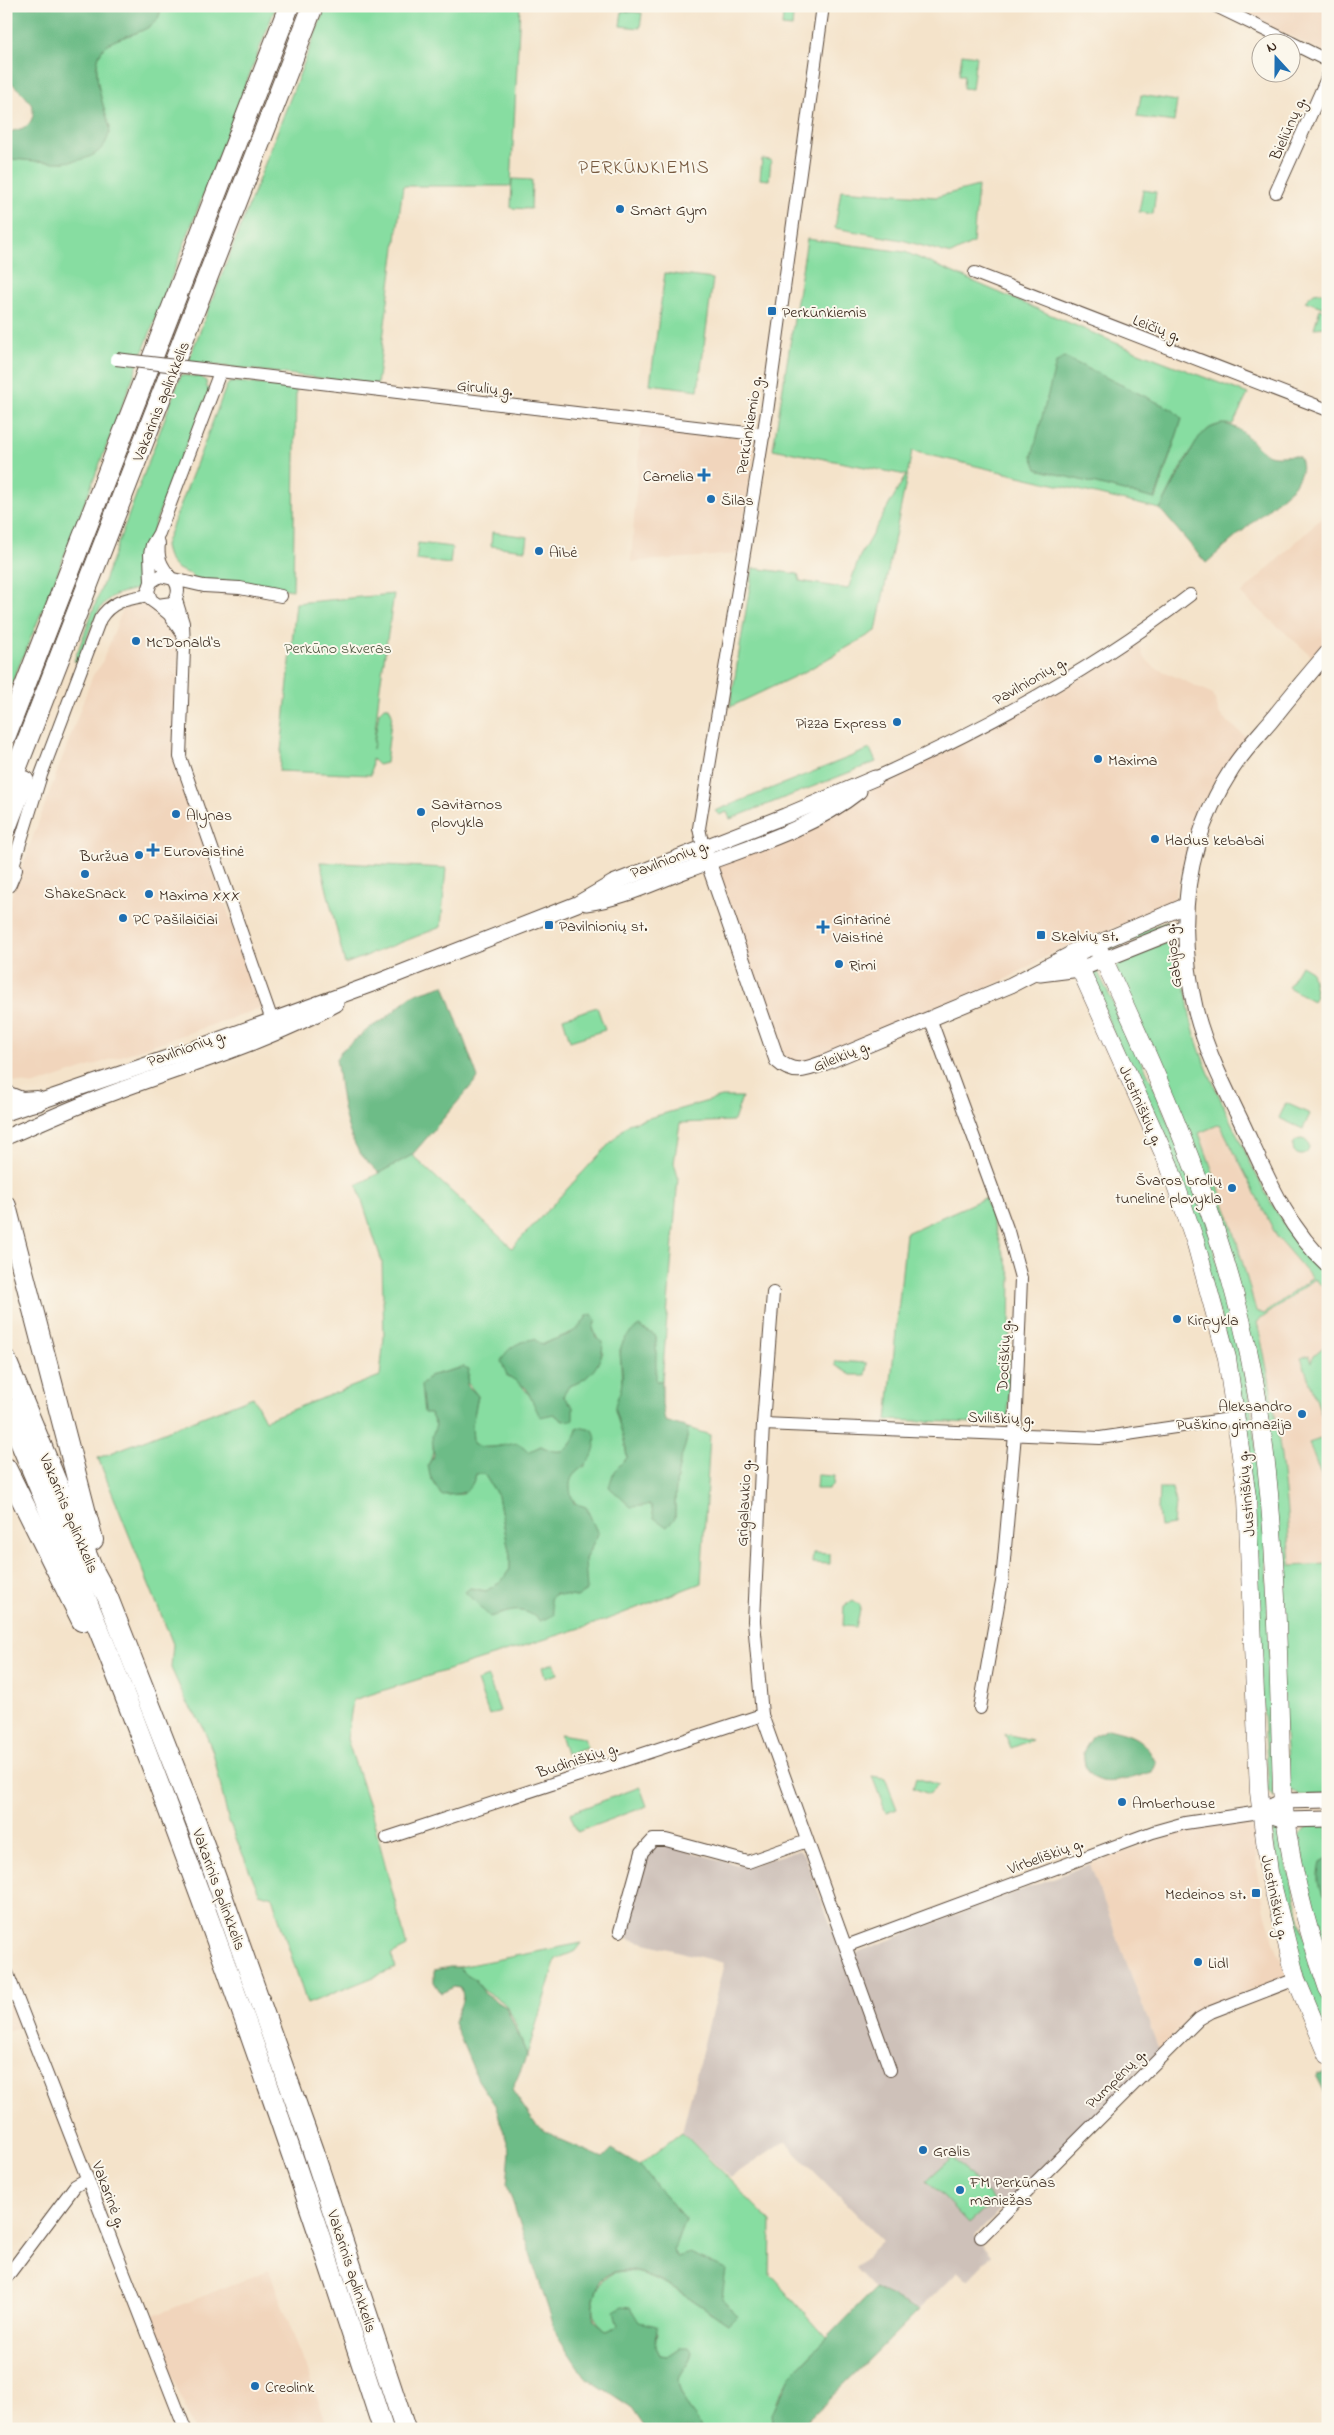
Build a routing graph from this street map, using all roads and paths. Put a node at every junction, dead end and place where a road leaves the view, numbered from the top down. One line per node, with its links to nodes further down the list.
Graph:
1 (289, 6): 27 (highway, Vakarinis aplinkkelis)
2 (314, 6): 16 (highway, Vakarinis aplinkkelis)
3 (823, 6): 14 (street, Perkūnkiemio g.)
4 (1216, 6): 5 (street)
5 (1269, 32)
6 (1302, 48): 7 (street)
7 (1328, 61)
8 (1328, 76): 9 (street, Bieliūnų g.)
9 (1276, 192)
10 (975, 273): 13 (street, Leičių g.)
11 (116, 359): 12 (street, Girulių g., bridge)
12 (220, 372): 14 (street, Girulių g.); 15 (street)
13 (1328, 410)
14 (764, 435): 31 (street, Perkūnkiemio g.)
15 (159, 533): 17 (street); 18 (street)
16 (103, 547): 29 (highway, Vakarinis aplinkkelis); 30 (highway)
17 (172, 578): 18 (street); 19 (street); 23 (street)
18 (151, 582): 21 (street)
19 (204, 586): 22 (street); 23 (street)
20 (1190, 595): 28 (street, Pavilnionių g.)
21 (149, 596): 24 (street); 33 (street)
22 (281, 596)
23 (177, 598): 24 (street); 25 (street)
24 (158, 606): 25 (street)
25 (182, 633): 40 (street)
26 (1328, 652): 35 (street, Gabijos g.)
27 (6, 734)
28 (874, 778): 31 (street, Pavilnionių g.); 32 (street, Pavilnionių g.)
29 (6, 795)
30 (6, 828)
31 (702, 847): 32 (street, Gileikių g.); 34 (street, Pavilnionių g.)
32 (708, 862): 34 (street, Pavilnionių g.); 39 (street, Gileikių g.)
33 (9, 876)
34 (577, 904): 40 (street, Pavilnionių g.)
35 (1185, 906): 36 (street, Gabijos g.); 37 (street, Gileikių g.)
36 (1185, 927): 37 (street, Gileikių g.); 46 (street, Gabijos g.)
37 (1099, 951): 38 (main road, Gileikių g.); 59 (main road, Justiniškių g.)
38 (1076, 961): 39 (street, Gileikių g.); 50 (main road, Justiniškių g.)
39 (930, 1018): 52 (street, Dociškių g.)
40 (274, 1025): 42 (street, Pavilnionių g.); 44 (street, Pavilnionių g.)
41 (6, 1096): 42 (highway)
42 (38, 1101): 43 (street, Pavilnionių g.)
43 (6, 1113)
44 (6, 1137)
45 (6, 1206): 54 (highway)
46 (1328, 1265)
47 (773, 1293): 51 (street, Grigalaukio g.)
48 (6, 1360): 54 (highway, Vakarinis aplinkkelis)
49 (6, 1408): 55 (highway, Vakarinis aplinkkelis)
50 (1237, 1418): 52 (street, Sviliškių g.); 60 (main road, Justiniškių g.)
51 (763, 1424): 52 (street, Sviliškių g.); 57 (street, Grigalaukio g.)
52 (1015, 1434): 56 (street, Dociškių g.)
53 (6, 1468): 55 (highway)
54 (108, 1598): 77 (highway, Vakarinis aplinkkelis)
55 (125, 1702): 76 (highway, Vakarinis aplinkkelis)
56 (980, 1708)
57 (762, 1715): 63 (street, Budiniškių g.); 64 (street)
58 (1328, 1800): 59 (street)
59 (1283, 1801): 60 (street); 62 (main road, Justiniškių g.)
60 (1260, 1812): 62 (street); 66 (street, Virbeliškių g.); 68 (main road, Justiniškių g.)
61 (1328, 1819): 62 (street)
62 (1285, 1820): 69 (main road, Justiniškių g.)
63 (387, 1838)
64 (807, 1841): 65 (street); 66 (street)
65 (620, 1931)
66 (846, 1946): 71 (street)
67 (6, 1970): 72 (street, Vakarinė g.)
68 (1296, 1979): 70 (main road, Justiniškių g.); 73 (street, Pumpėnų g.)
69 (1328, 1988)
70 (1328, 2055)
71 (890, 2070)
72 (87, 2179): 74 (street); 75 (street, Vakarinė g.)
73 (981, 2237)
74 (6, 2278)
75 (185, 2429)
76 (383, 2429)
77 (404, 2429)

